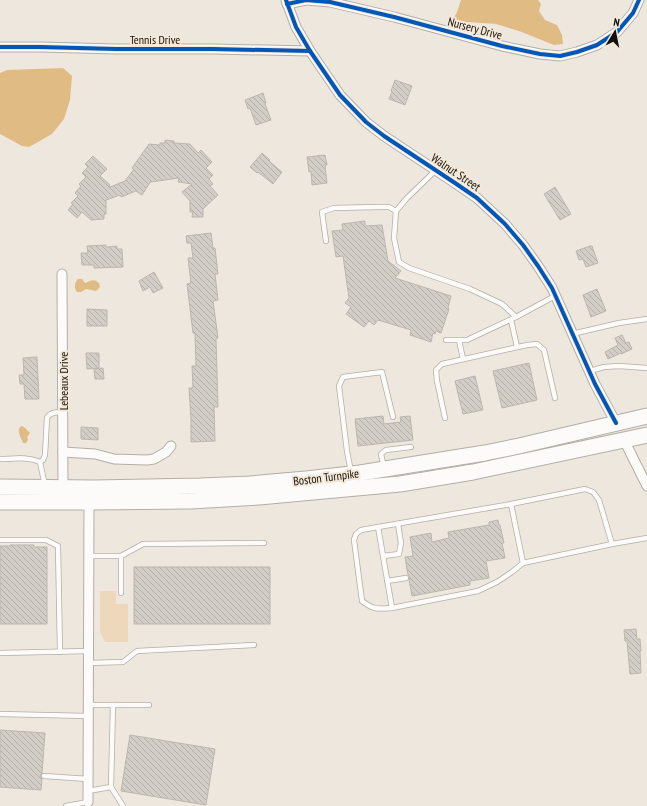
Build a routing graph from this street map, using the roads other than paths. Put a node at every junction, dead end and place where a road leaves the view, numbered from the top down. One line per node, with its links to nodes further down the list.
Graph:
1 (636, 1): 2 (street, Nursery Drive)
2 (286, 2): 4 (street, Walnut Street)
3 (0, 47): 4 (street, Tennis Drive)
4 (310, 51): 5 (street, Walnut Street)
5 (436, 170): 6 (lane); 9 (street, Walnut Street)
6 (396, 212): 7 (lane); 10 (lane)
7 (326, 241)
8 (62, 274): 20 (street, Lebeaux Drive)
9 (555, 296): 10 (lane); 12 (street, Walnut Street)
10 (514, 318): 14 (lane); 15 (lane)
11 (647, 319): 12 (lane)
12 (572, 334): 18 (street, Walnut Street)
13 (446, 340): 14 (lane)
14 (459, 340): 16 (lane)
15 (517, 347): 16 (lane); 19 (lane)
16 (463, 359): 23 (lane)
17 (647, 368): 18 (lane)
18 (589, 372): 24 (street, Walnut Street)
19 (555, 398)
20 (63, 412): 29 (street, Lebeaux Drive); 31 (lane)
21 (647, 416): 24 (highway, Boston Turnpike)
22 (393, 417): 33 (lane)
23 (445, 418)
24 (616, 423): 32 (highway, Boston Turnpike)
25 (647, 435): 26 (highway, Boston Turnpike)
26 (624, 440): 34 (street); 39 (highway, Boston Turnpike)
27 (171, 446): 29 (street)
28 (411, 446): 32 (lane)
29 (63, 452): 37 (street, Lebeaux Drive)
30 (0, 459): 31 (lane)
31 (40, 462): 36 (lane)
32 (384, 469): 33 (highway, Boston Turnpike)
33 (351, 474): 37 (highway, Boston Turnpike)
34 (647, 486)
35 (0, 487): 36 (highway, Boston Turnpike)
36 (45, 488): 37 (highway, Boston Turnpike)
37 (63, 488)
38 (0, 502): 39 (highway, Boston Turnpike)
39 (89, 502): 47 (street)
40 (511, 504): 41 (lane); 46 (lane); 50 (lane)
41 (398, 524): 42 (lane); 49 (lane)
42 (378, 527): 49 (lane); 54 (lane)
43 (647, 538): 46 (lane)
44 (0, 540): 57 (lane)
45 (264, 543): 48 (lane)
46 (612, 544): 50 (lane)
47 (89, 556): 48 (lane); 56 (street)
48 (121, 556): 53 (lane)
49 (383, 556): 52 (lane)
50 (523, 563): 54 (lane)
51 (406, 578): 52 (lane)
52 (387, 581): 54 (lane)
53 (121, 593)
54 (392, 608)
55 (254, 646): 59 (lane)
56 (88, 650): 57 (lane); 59 (street)
57 (60, 652): 58 (lane)
58 (0, 653)
59 (88, 663): 60 (street)
60 (88, 705): 61 (lane); 64 (street)
61 (113, 705): 62 (lane); 67 (lane)
62 (149, 705)
63 (0, 714): 64 (lane)
64 (88, 716): 66 (street)
65 (44, 776): 66 (lane)
66 (88, 779): 68 (street)
67 (111, 787): 68 (lane); 71 (lane)
68 (88, 791): 69 (street)
69 (89, 804): 70 (lane)
70 (66, 806)
71 (123, 806)

